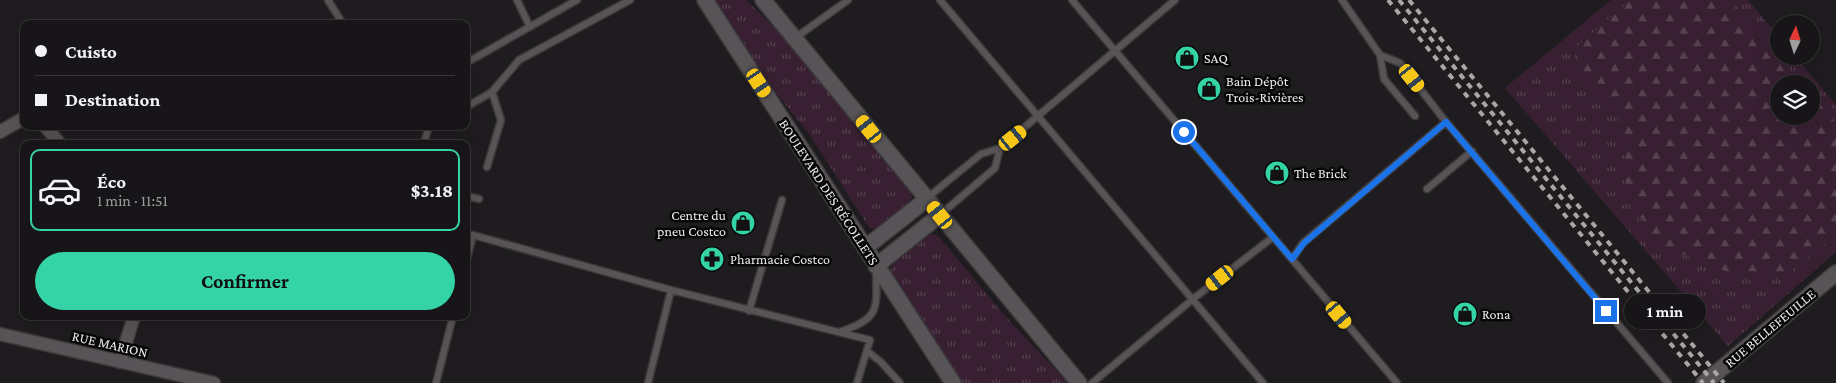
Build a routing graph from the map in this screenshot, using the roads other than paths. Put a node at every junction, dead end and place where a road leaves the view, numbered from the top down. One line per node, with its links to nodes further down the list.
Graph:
1 (328, 0): 13 (lane)
2 (517, 0): 14 (lane)
3 (576, 0): 14 (lane)
4 (630, 0): 19 (lane)
5 (699, 0): 6 (lane)
6 (705, 0): 39 (main road, BOULEVARD DES RÉCOLLETS)
7 (764, 0): 15 (main road)
8 (848, 0): 15 (lane)
9 (940, 0): 22 (lane)
10 (1072, 0): 16 (lane)
11 (1175, 0): 16 (lane)
12 (1342, 0): 17 (lane)
13 (340, 20)
14 (530, 27): 18 (lane)
15 (795, 38): 34 (main road)
16 (1115, 51): 22 (lane); 38 (lane)
17 (1380, 55): 21 (lane); 24 (lane)
18 (470, 61)
19 (492, 92): 20 (lane); 30 (lane)
20 (470, 105)
21 (1415, 116)
22 (1038, 117): 28 (lane); 44 (lane)
23 (20, 120): 26 (street)
24 (1446, 122): 29 (lane); 40 (lane)
25 (48, 130): 27 (street)
26 (0, 132)
27 (57, 140)
28 (1000, 148): 34 (lane); 36 (lane)
29 (1472, 151): 31 (lane); 62 (lane)
30 (487, 167)
31 (1427, 189)
32 (470, 197): 33 (lane)
33 (479, 199)
34 (927, 199): 36 (main road); 39 (main road)
35 (782, 200): 45 (lane)
36 (940, 215): 41 (main road); 58 (main road)
37 (470, 234): 43 (lane)
38 (1273, 237): 40 (lane); 44 (lane)
39 (865, 248): 41 (main road, BOULEVARD DES RÉCOLLETS)
40 (1292, 259): 61 (lane)
41 (876, 266): 48 (lane); 57 (main road, BOULEVARD DES RÉCOLLETS)
42 (1836, 274): 63 (main road, RUE BELLEFEUILLE)
43 (671, 290): 45 (lane); 54 (lane)
44 (1193, 299): 59 (lane); 60 (lane)
45 (749, 311): 48 (lane)
46 (133, 320): 51 (street)
47 (452, 320): 53 (lane)
48 (838, 332): 50 (lane)
49 (0, 334): 51 (street, RUE MARION)
50 (867, 351): 55 (lane); 56 (lane)
51 (120, 362): 52 (street, RUE MARION)
52 (214, 383)
53 (436, 383)
54 (648, 383)
55 (857, 383)
56 (900, 383)
57 (953, 383)
58 (1079, 383)
59 (1092, 383)
60 (1263, 383)
61 (1397, 383)
62 (1668, 383)
63 (1704, 383)

